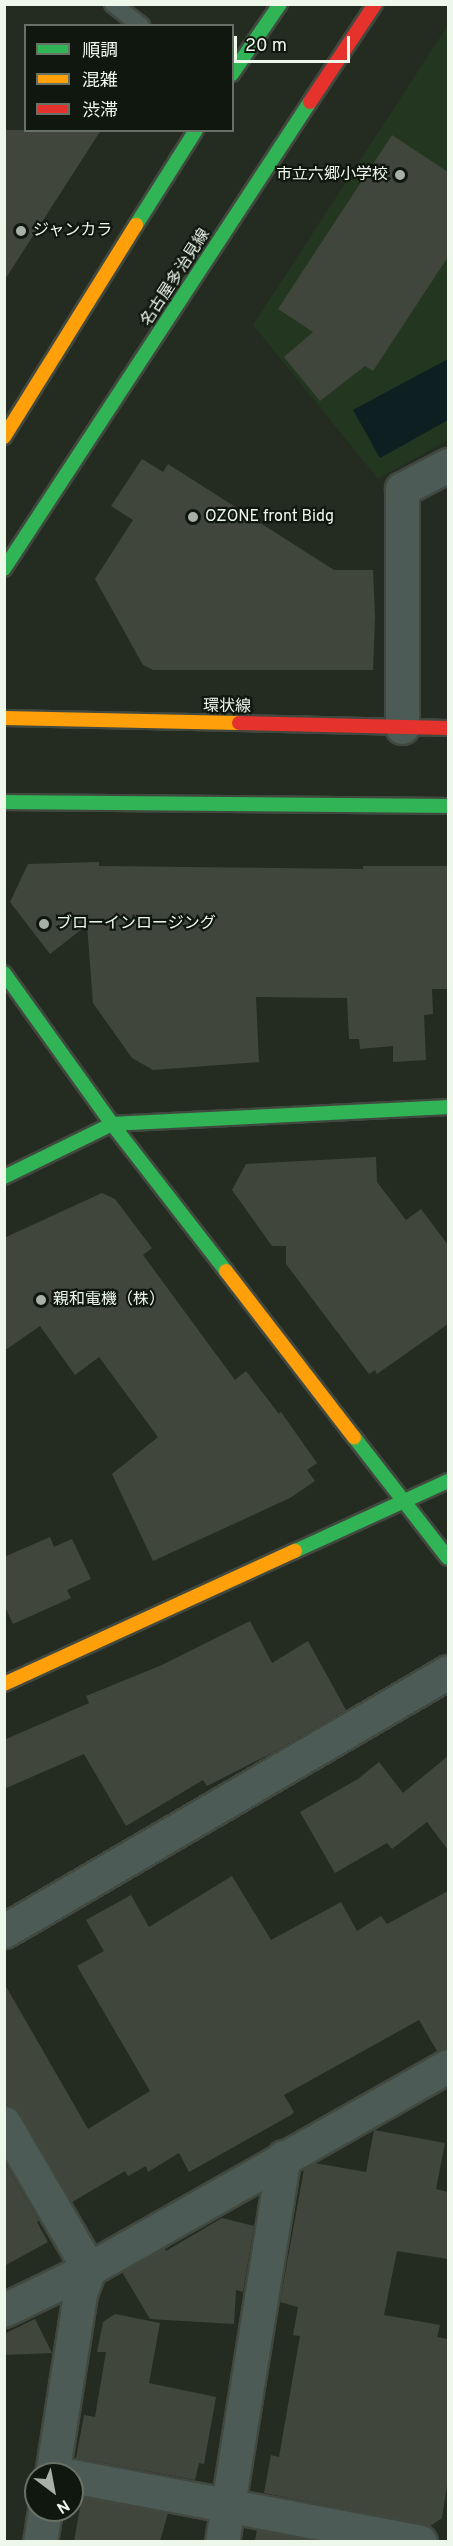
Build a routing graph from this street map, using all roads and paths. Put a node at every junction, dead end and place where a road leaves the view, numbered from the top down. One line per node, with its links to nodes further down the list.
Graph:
1 (114, 4): 4 (lane)
2 (280, 4): 5 (main road)
3 (375, 4): 9 (main road, 名古屋多治見線)
4 (139, 24)
5 (234, 71)
6 (195, 132): 7 (main road)
7 (4, 437)
8 (448, 465): 11 (street)
9 (4, 569)
10 (4, 718): 11 (main road, 環状線)
11 (402, 727): 12 (main road, 環状線)
12 (448, 728)
13 (4, 802): 14 (main road)
14 (448, 806)
15 (4, 973): 17 (main road)
16 (448, 1107): 17 (main road)
17 (112, 1124): 18 (main road); 20 (main road)
18 (4, 1177)
19 (448, 1481): 20 (main road)
20 (404, 1503): 21 (main road); 23 (main road)
21 (448, 1558)
22 (448, 1672): 24 (street)
23 (4, 1684)
24 (4, 1931)
25 (448, 2066): 27 (street)
26 (4, 2123): 28 (street)
27 (284, 2157): 28 (street); 32 (street)
28 (88, 2269): 29 (street); 30 (street)
29 (4, 2310)
30 (60, 2462)
31 (84, 2479): 32 (street)
32 (228, 2507): 35 (street); 36 (street)
33 (43, 2522): 34 (street)
34 (40, 2541)
35 (222, 2541)
36 (420, 2541)

